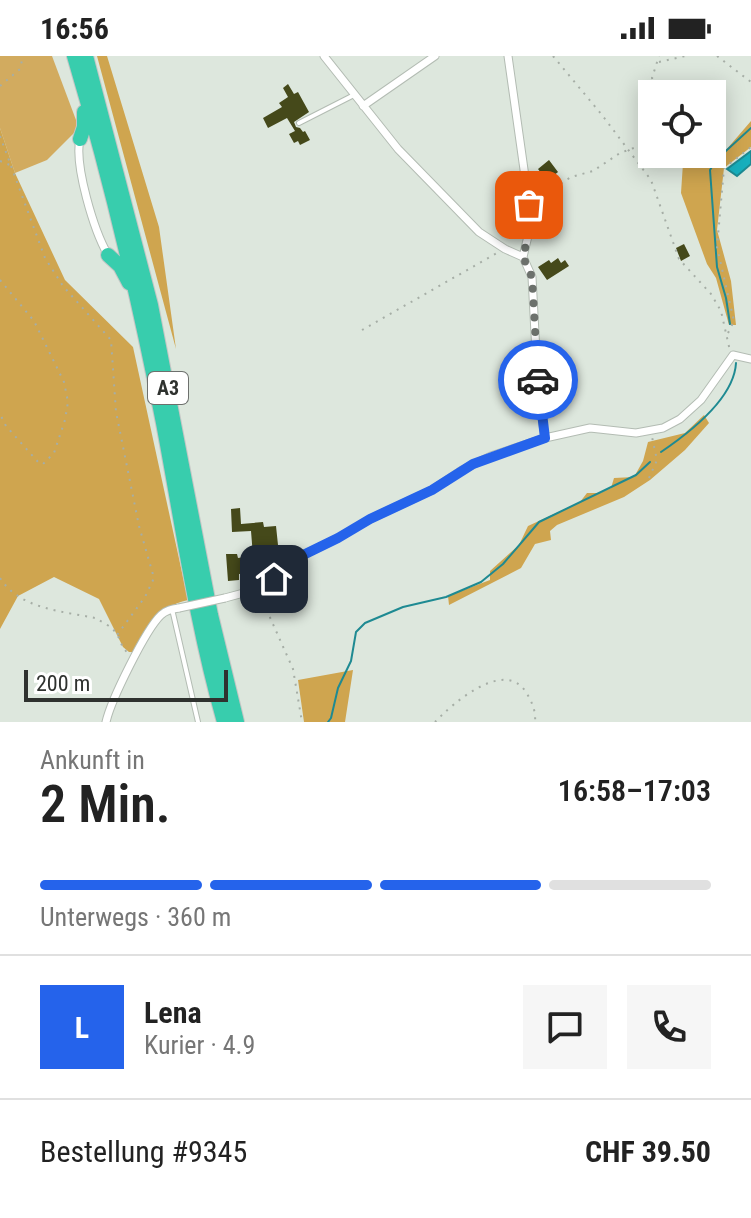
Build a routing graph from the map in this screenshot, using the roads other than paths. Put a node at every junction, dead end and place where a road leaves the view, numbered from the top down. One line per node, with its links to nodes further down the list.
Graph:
1 (324, 56): 5 (street)
2 (435, 56): 6 (street)
3 (508, 56): 10 (street)
4 (79, 60): 8 (highway); 11 (highway, A3); 18 (highway, A3)
5 (354, 94): 6 (street); 7 (lane)
6 (363, 106): 10 (street)
7 (299, 123)
8 (80, 139): 9 (street)
9 (108, 255): 11 (highway)
10 (523, 257): 13 (street)
11 (136, 295): 17 (highway, A3)
12 (751, 359): 13 (street)
13 (545, 438): 14 (street, bridge)
14 (175, 608): 15 (street); 16 (lane)
15 (106, 722)
16 (198, 722)
17 (224, 722)
18 (237, 722)

